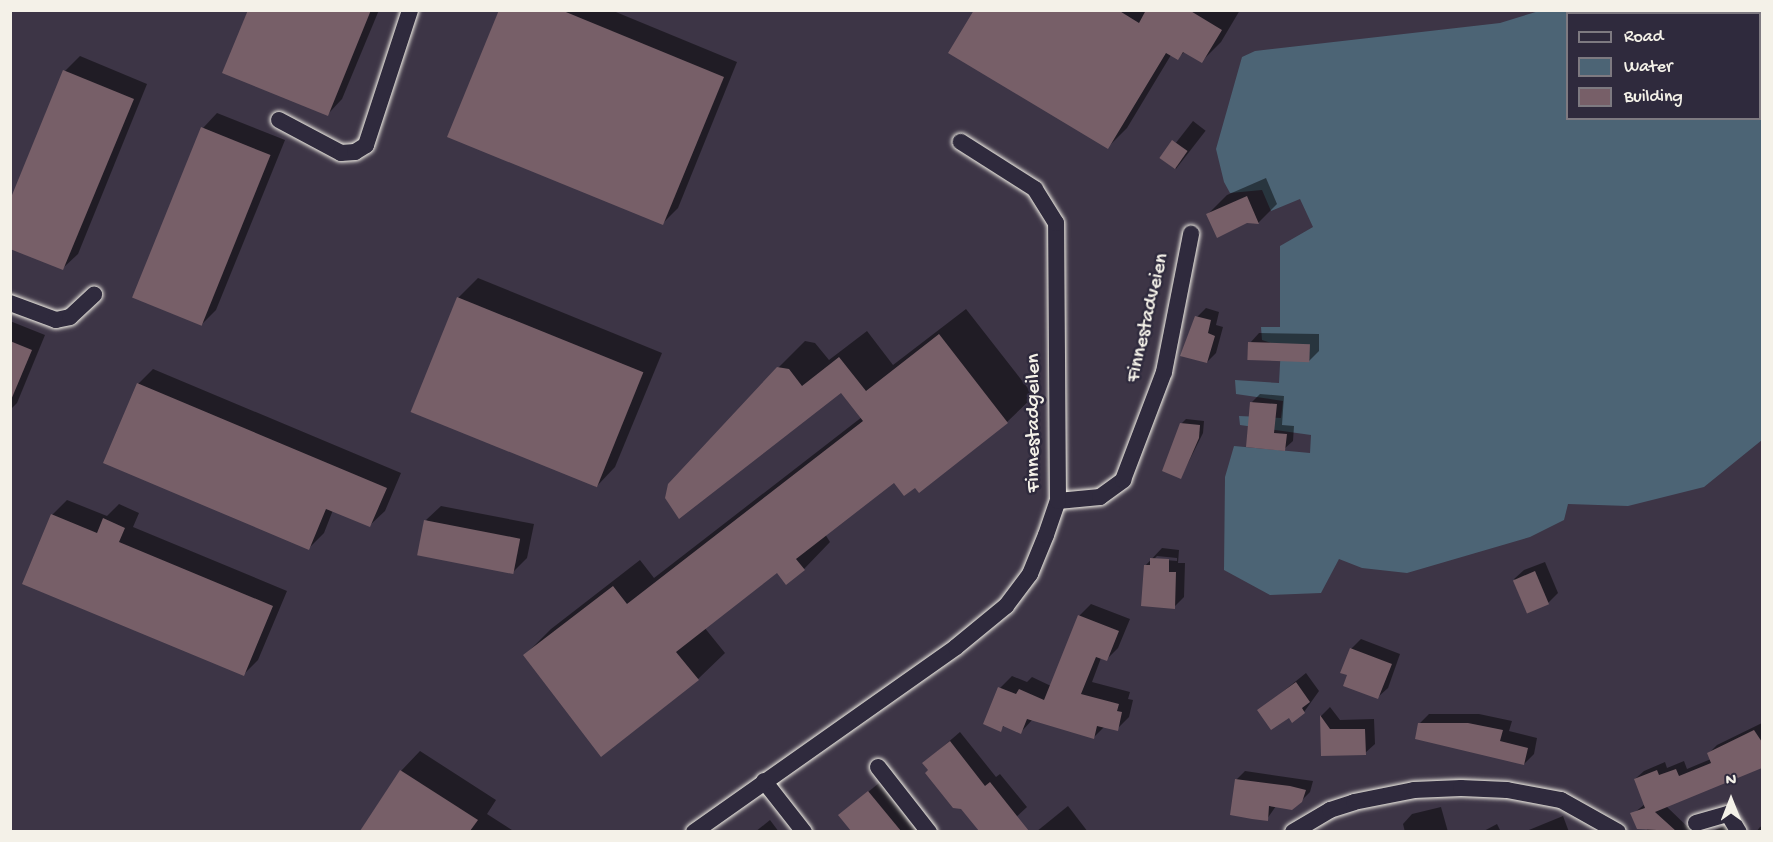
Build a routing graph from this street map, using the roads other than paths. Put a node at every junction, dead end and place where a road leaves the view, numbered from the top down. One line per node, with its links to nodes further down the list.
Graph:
1 (410, 10): 2 (street)
2 (279, 120)
3 (961, 142): 7 (street, Finnestadgeilen)
4 (1191, 234): 7 (street, Finnestadveien)
5 (94, 295): 6 (street)
6 (17, 305)
7 (1058, 501): 9 (street, Finnestadgeilen)
8 (878, 766): 13 (street)
9 (764, 782): 11 (street, Finnestadgeilen); 12 (street)
10 (1696, 823): 16 (street)
11 (694, 831)
12 (804, 831)
13 (929, 831)
14 (1293, 831): 15 (street)
15 (1618, 831)
16 (1739, 831)

